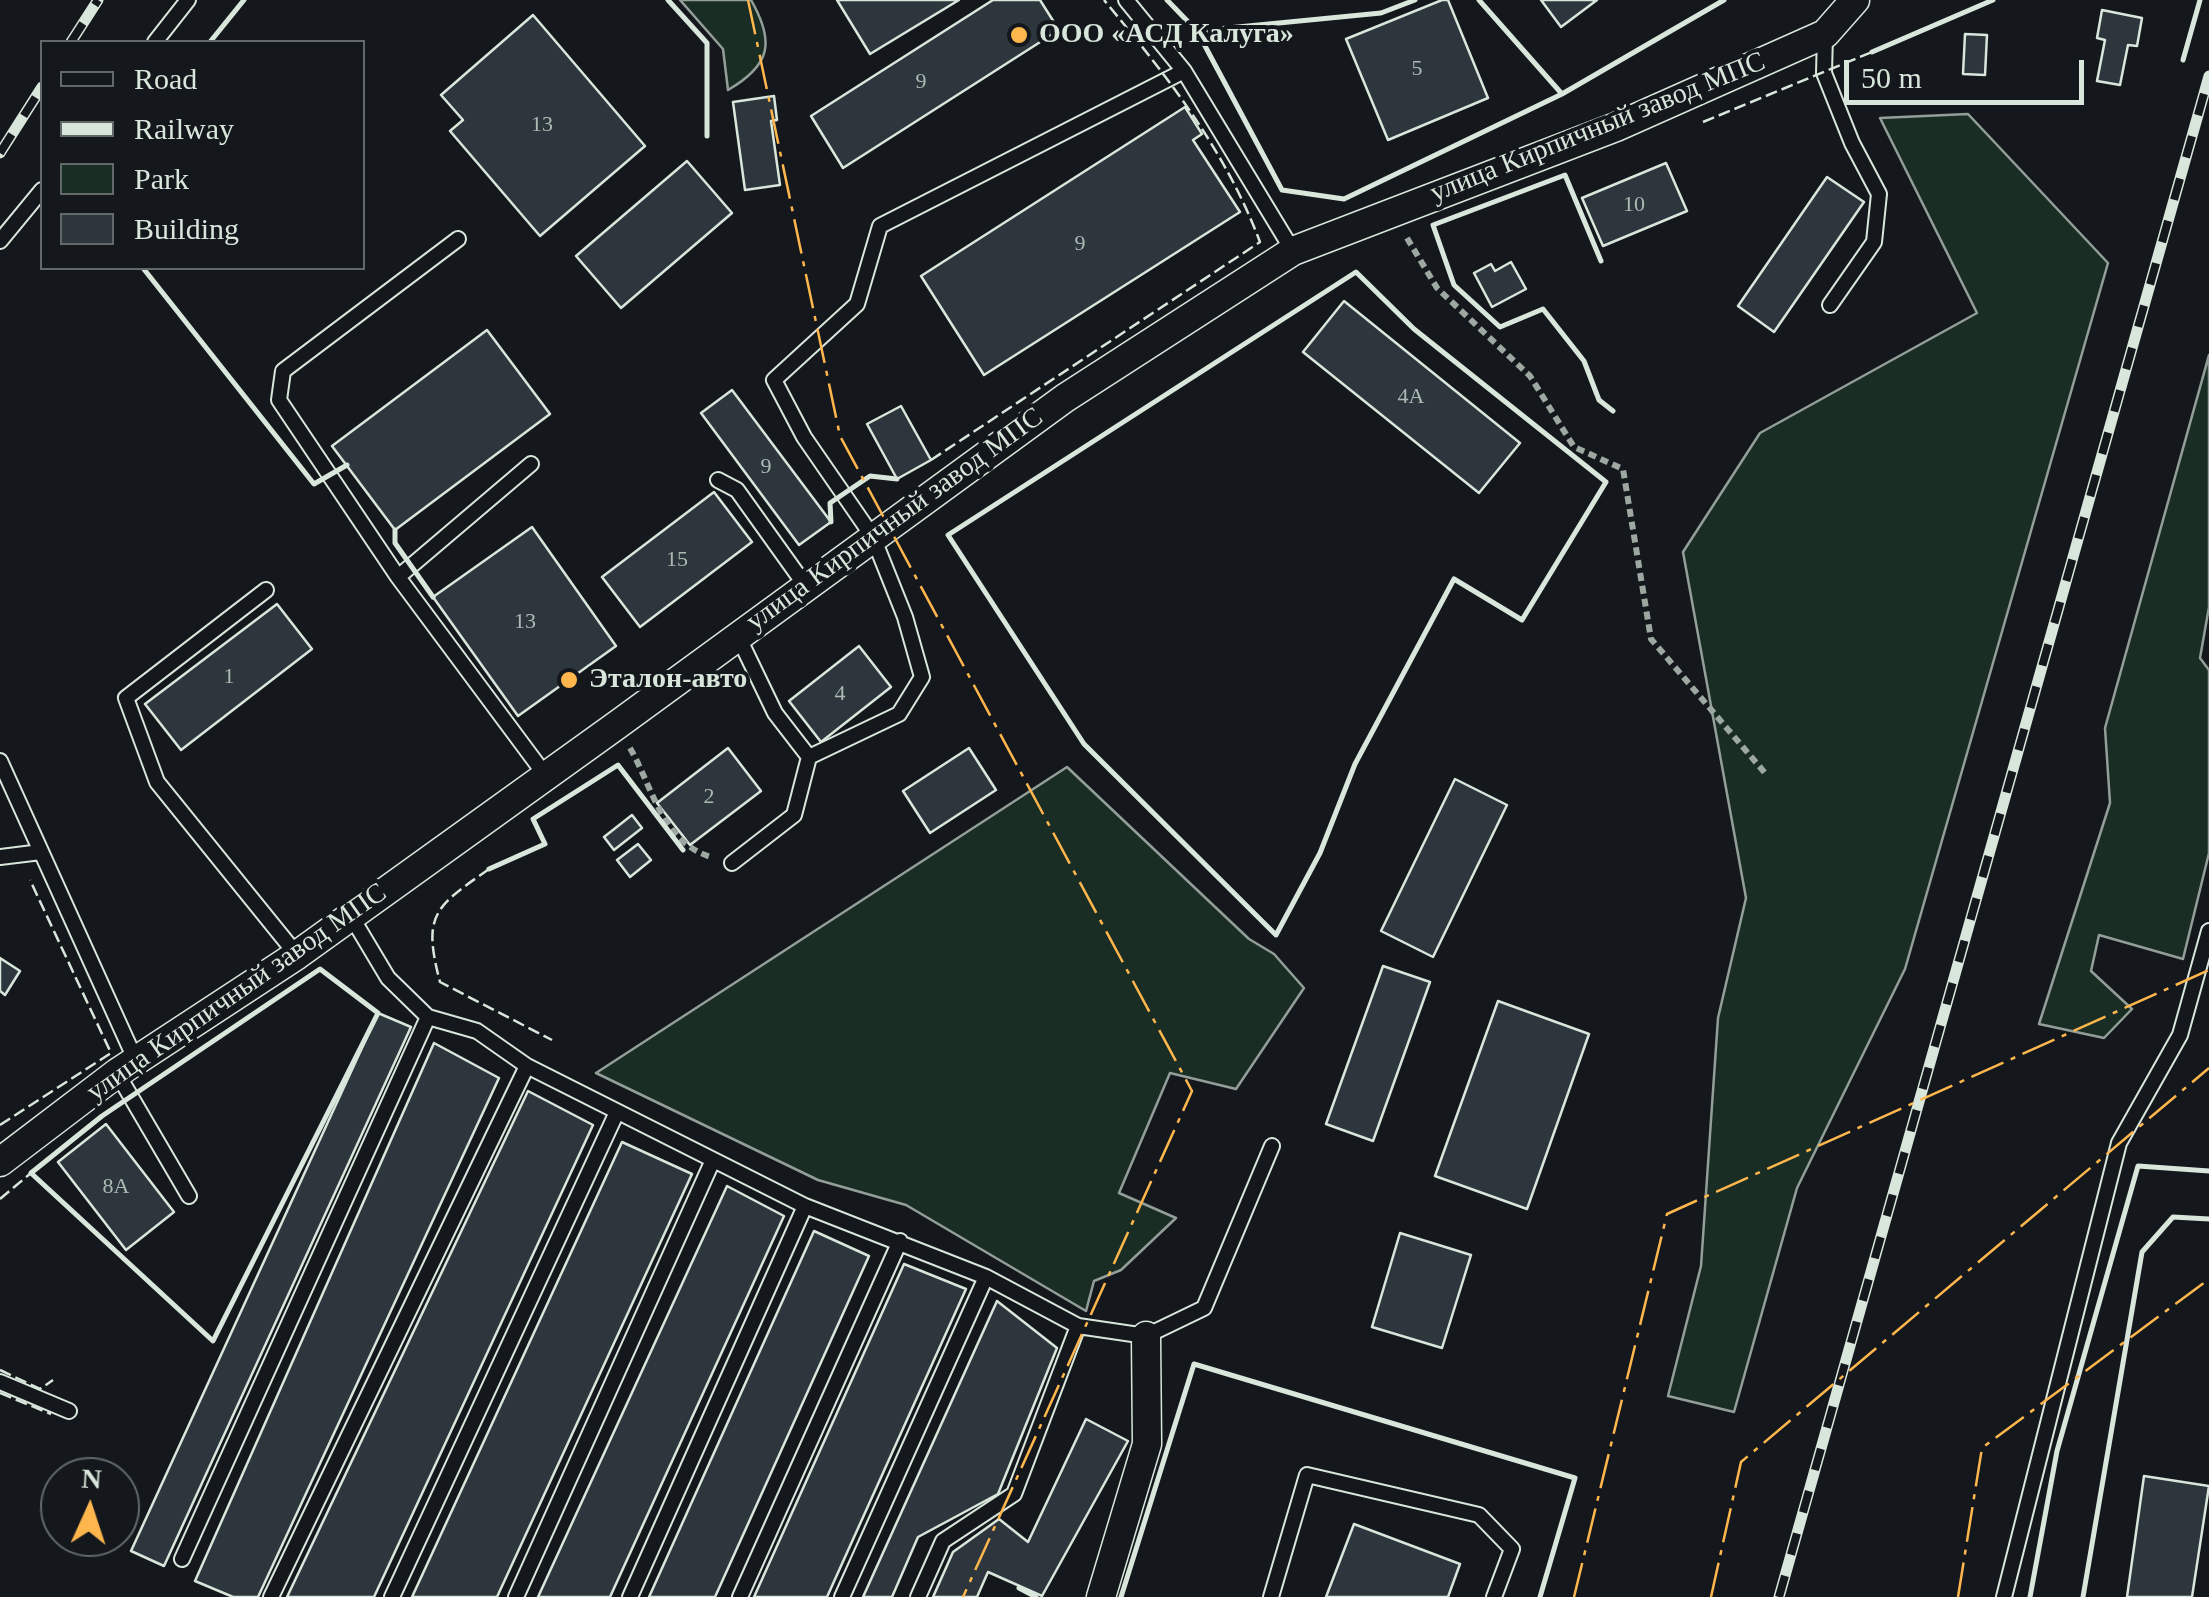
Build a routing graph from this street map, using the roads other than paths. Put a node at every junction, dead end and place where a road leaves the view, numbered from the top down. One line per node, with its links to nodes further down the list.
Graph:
1 (188, 0): 5 (lane)
2 (1126, 0): 6 (lane)
3 (1855, 0): 4 (street, улица Кирпичный завод МПС)
4 (1824, 34): 10 (street, улица Кирпичный завод МПС); 11 (lane)
5 (157, 40)
6 (1184, 71): 10 (lane); 14 (lane)
7 (40, 192): 9 (lane)
8 (458, 239): 15 (lane)
9 (0, 241)
10 (1294, 251): 14 (street, улица Кирпичный завод МПС)
11 (1830, 305)
12 (531, 464): 15 (lane)
13 (718, 480): 16 (lane)
14 (874, 537): 16 (street, улица Кирпичный завод МПС); 19 (lane)
15 (398, 578): 21 (lane)
16 (806, 586): 18 (street, улица Кирпичный завод МПС)
17 (266, 590): 27 (lane)
18 (737, 634): 19 (lane); 21 (street, улица Кирпичный завод МПС)
19 (810, 758): 24 (lane)
20 (0, 761): 22 (lane)
21 (546, 776): 25 (street, улица Кирпичный завод МПС)
22 (41, 852): 23 (lane); 30 (lane)
23 (0, 857)
24 (732, 863)
25 (351, 916): 27 (street, улица Кирпичный завод МПС); 28 (lane)
26 (2209, 932): 54 (lane)
27 (297, 954): 30 (street, улица Кирпичный завод МПС)
28 (428, 1017): 29 (lane); 43 (lane)
29 (527, 1066): 31 (lane); 44 (lane)
30 (126, 1067): 34 (street, улица Кирпичный завод МПС); 35 (lane)
31 (617, 1112): 33 (lane); 45 (lane)
32 (1272, 1146): 40 (lane)
33 (713, 1160): 36 (lane); 46 (lane)
34 (0, 1162)
35 (189, 1196)
36 (806, 1206): 37 (lane); 47 (lane)
37 (900, 1240): 38 (lane); 48 (lane)
38 (986, 1277): 39 (lane); 49 (lane)
39 (1078, 1326): 40 (lane); 50 (lane)
40 (1146, 1336): 51 (street)
41 (0, 1382): 42 (lane)
42 (69, 1411)
43 (182, 1559)
44 (271, 1597)
45 (392, 1597)
46 (516, 1597)
47 (630, 1597)
48 (740, 1597)
49 (842, 1597)
50 (918, 1597)
51 (1101, 1597)
52 (1271, 1597): 53 (lane)
53 (1494, 1597)
54 (2004, 1597)

